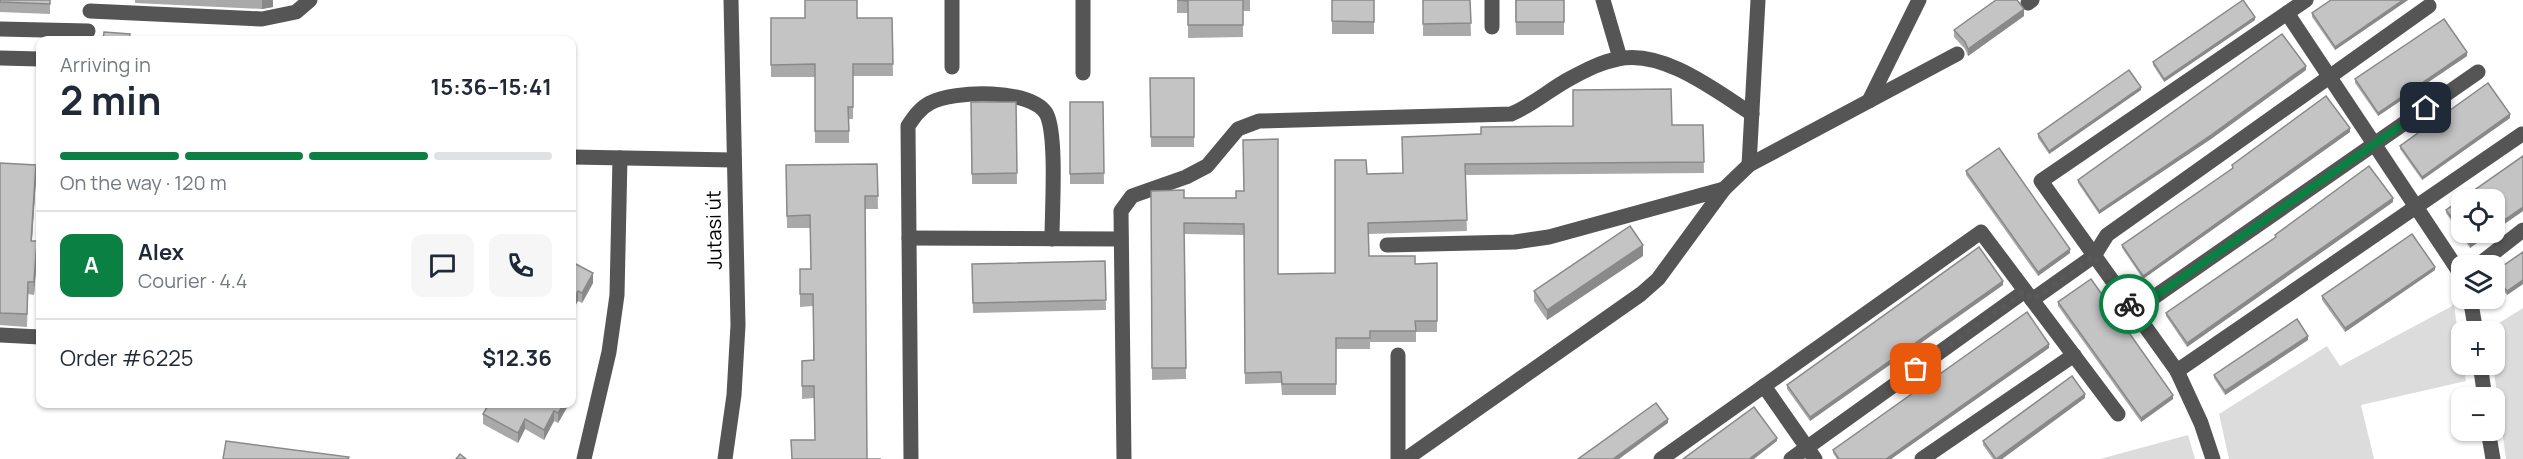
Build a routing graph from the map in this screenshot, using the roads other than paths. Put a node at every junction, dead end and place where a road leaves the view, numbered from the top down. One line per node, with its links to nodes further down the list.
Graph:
1 (310, 0): 10 (street)
2 (731, 0): 30 (street, Jutasi út)
3 (952, 0): 20 (street)
4 (1083, 0): 22 (street)
5 (1492, 0): 13 (street)
6 (1603, 0): 18 (street)
7 (1758, 0): 25 (street)
8 (1919, 0): 24 (street)
9 (2306, 0): 12 (street)
10 (90, 5): 15 (street)
11 (2429, 6): 23 (street)
12 (2287, 13): 23 (street); 40 (street)
13 (1492, 27)
14 (0, 29): 15 (street)
15 (88, 36)
16 (1957, 54): 24 (street)
17 (0, 58): 19 (street)
18 (1620, 58): 25 (street); 37 (street)
19 (36, 60)
20 (952, 67)
21 (2478, 72): 27 (street)
22 (1083, 73)
23 (2329, 77): 27 (street); 40 (street)
24 (1869, 101): 31 (street)
25 (1752, 114): 31 (street)
26 (2522, 134): 33 (street)
27 (2374, 144): 33 (street); 43 (street)
28 (576, 157): 29 (street)
29 (620, 158): 30 (street); 53 (street)
30 (733, 160): 54 (street, Jutasi út)
31 (1749, 165): 32 (street)
32 (1724, 189): 38 (street); 58 (street)
33 (2416, 207): 41 (street); 48 (street)
34 (2523, 230): 39 (street)
35 (909, 238): 36 (street); 36 (street); 55 (street)
36 (1052, 239): 37 (street)
37 (1122, 239): 56 (street)
38 (1387, 245)
39 (2491, 255)
40 (2094, 256): 42 (street); 43 (street)
41 (2451, 260)
42 (2029, 295): 47 (street); 49 (street); 52 (street)
43 (2134, 311): 48 (street)
44 (0, 335): 45 (street)
45 (36, 337)
46 (1398, 354): 57 (street)
47 (2074, 355): 50 (street); 61 (street)
48 (2177, 371): 62 (street)
49 (1764, 386): 52 (street); 59 (street)
50 (2118, 414)
51 (2490, 441): 63 (street)
52 (1811, 453): 60 (street)
53 (584, 459)
54 (725, 459)
55 (911, 459)
56 (1124, 459)
57 (1398, 459)
58 (1406, 459)
59 (1661, 459)
60 (1791, 459)
61 (1922, 459)
62 (2213, 459)
63 (2493, 459)

